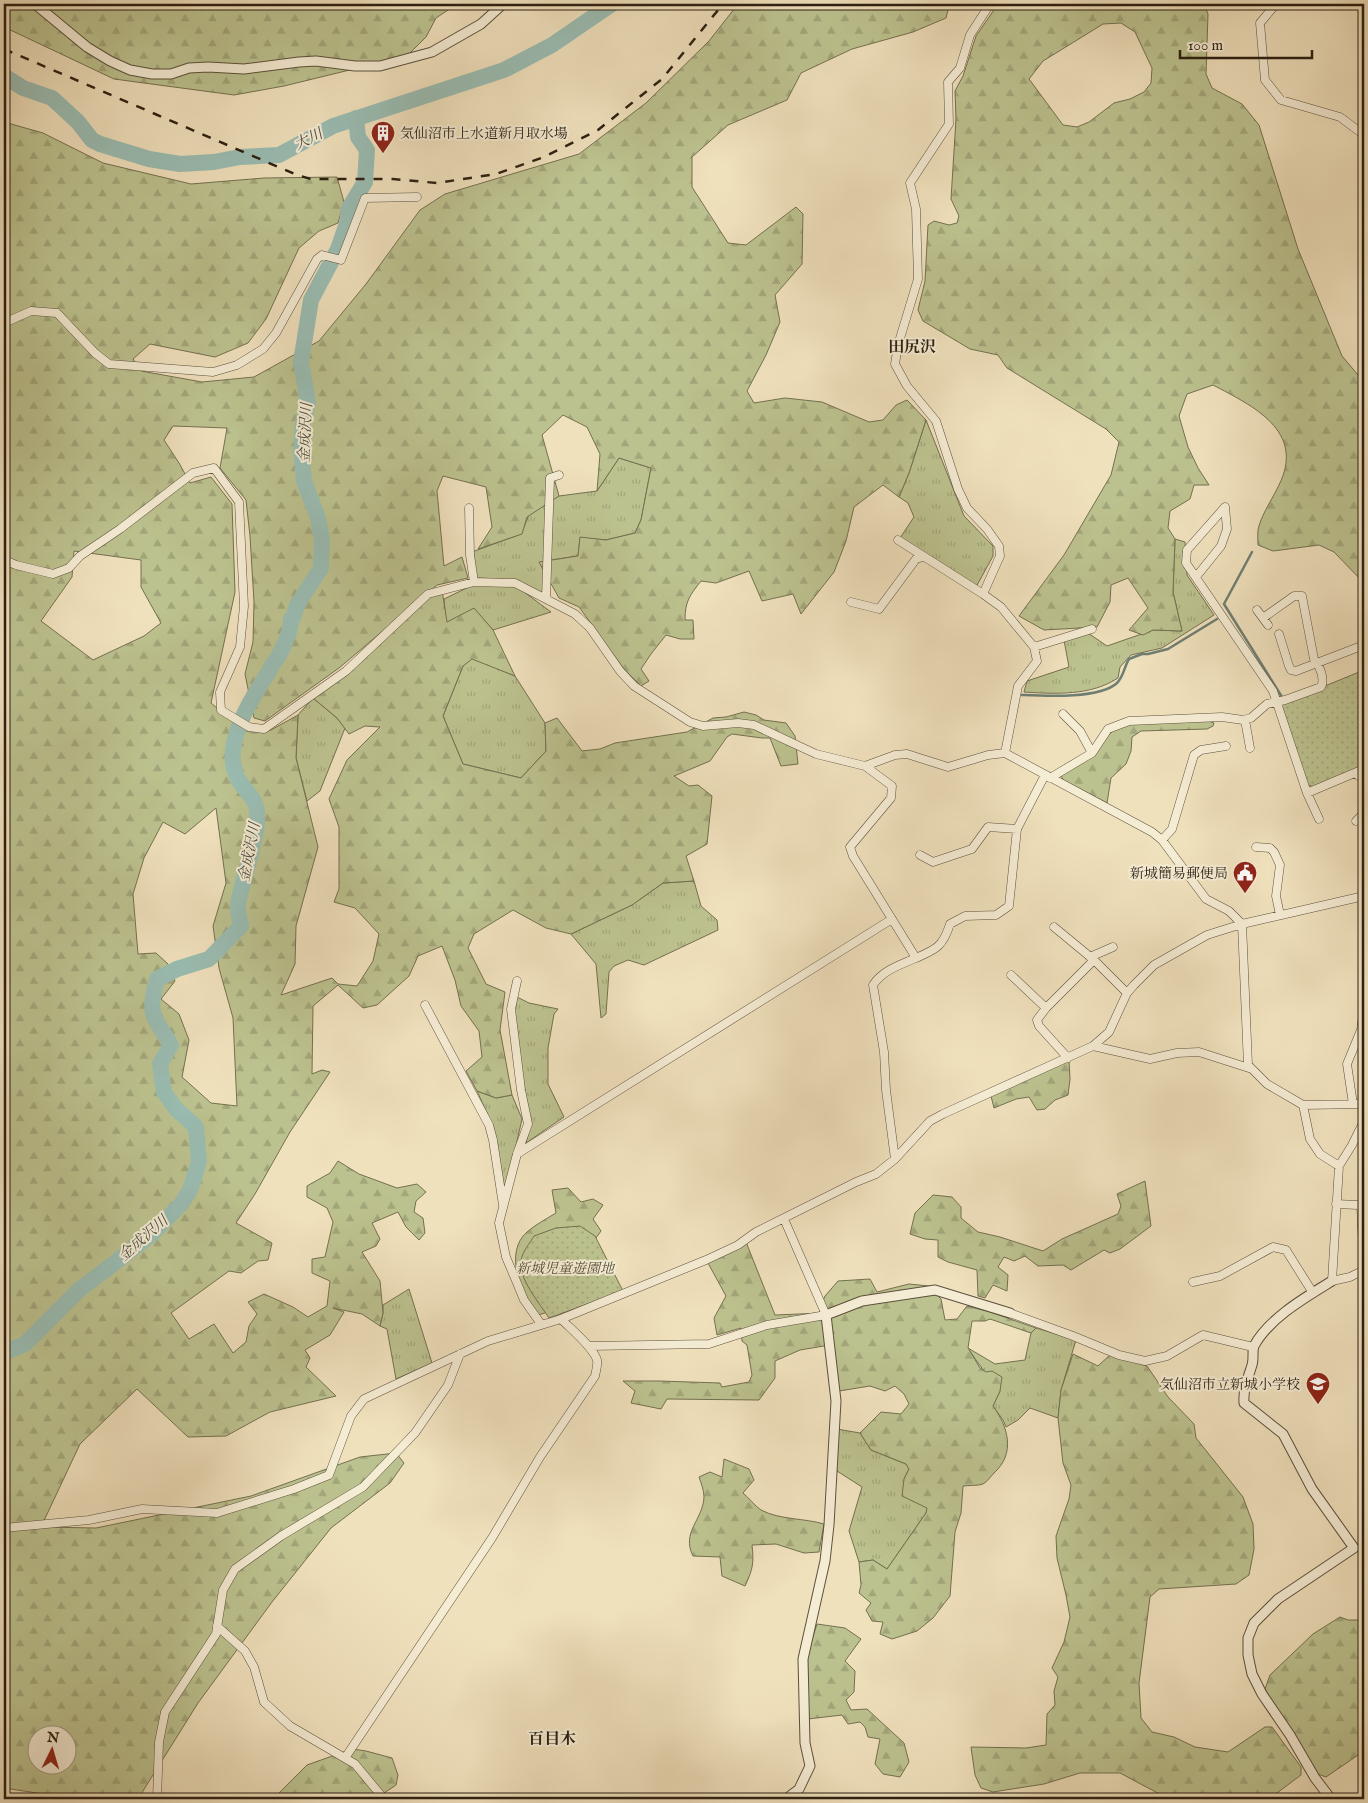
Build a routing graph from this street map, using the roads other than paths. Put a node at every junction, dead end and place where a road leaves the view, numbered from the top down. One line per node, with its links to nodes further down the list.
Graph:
1 (35, 4): 2 (street)
2 (503, 4)
3 (990, 4): 15 (street)
4 (1276, 4): 5 (street)
5 (1364, 135)
6 (417, 196): 7 (street)
7 (4, 323)
8 (559, 475): 16 (street)
9 (469, 508): 14 (street)
10 (898, 540): 11 (street)
11 (923, 557): 15 (street); 17 (street)
12 (4, 560): 14 (street)
13 (1196, 578): 13 (street); 26 (street)
14 (474, 582): 16 (street)
15 (983, 594): 24 (street)
16 (546, 599): 33 (street)
17 (851, 602)
18 (1257, 610): 19 (street)
19 (1263, 618): 20 (street); 25 (street)
20 (1268, 625)
21 (1092, 629): 24 (street)
22 (1279, 634): 25 (street)
23 (1364, 645): 25 (street)
24 (1034, 646): 31 (street)
25 (1317, 663): 26 (street)
26 (1276, 701): 28 (street); 38 (street)
27 (1063, 714): 32 (street)
28 (1245, 720): 30 (street); 32 (street)
29 (1226, 746): 43 (street)
30 (1250, 748)
31 (1005, 753): 33 (street); 36 (street)
32 (1092, 753): 36 (street)
33 (865, 766): 48 (street)
34 (1364, 769): 35 (street)
35 (1355, 773): 37 (street); 38 (street)
36 (1047, 776): 42 (street); 43 (street)
37 (1364, 780)
38 (1307, 793): 40 (street)
39 (1364, 814): 41 (street)
40 (1319, 819)
41 (1356, 820)
42 (1017, 829): 45 (street); 52 (street)
43 (1162, 840): 49 (street)
44 (1256, 847): 47 (street)
45 (920, 855)
46 (1364, 896): 47 (street)
47 (1280, 915): 49 (street)
48 (892, 919): 52 (street); 67 (street)
49 (1242, 924): 56 (street); 62 (street)
50 (1054, 927): 53 (street)
51 (1113, 947): 53 (street)
52 (916, 958): 68 (street)
53 (1092, 958): 56 (street); 58 (street)
54 (1011, 975): 58 (street)
55 (517, 982): 67 (street)
56 (1127, 993): 60 (street)
57 (425, 1005): 71 (street)
58 (1046, 1008): 61 (street)
59 (1364, 1008): 63 (street)
60 (1093, 1046): 61 (street); 62 (street)
61 (1068, 1058): 68 (street)
62 (1252, 1069): 65 (street)
63 (1353, 1104): 64 (street); 65 (street)
64 (1364, 1104)
65 (1303, 1105): 69 (street)
66 (1364, 1121): 69 (street)
67 (517, 1154): 71 (street)
68 (895, 1159): 72 (street)
69 (1339, 1166): 70 (street)
70 (1336, 1204): 73 (street); 75 (street)
71 (503, 1209): 81 (street)
72 (784, 1219): 79 (street); 80 (street)
73 (1363, 1246)
74 (1364, 1270): 75 (street)
75 (1332, 1281): 77 (street)
76 (1192, 1282): 77 (street)
77 (1313, 1293): 83 (street)
78 (1010, 1313): 79 (street); 83 (street)
79 (826, 1315): 82 (street); 90 (street)
80 (561, 1319): 81 (street); 82 (street)
81 (541, 1324): 84 (street)
82 (590, 1346): 87 (street)
83 (1253, 1347): 91 (street)
84 (460, 1354): 85 (street); 86 (street)
85 (4, 1528)
86 (217, 1626): 87 (street); 88 (street)
87 (345, 1758): 89 (street)
88 (158, 1799)
89 (384, 1799)
90 (786, 1799)
91 (1331, 1799)

